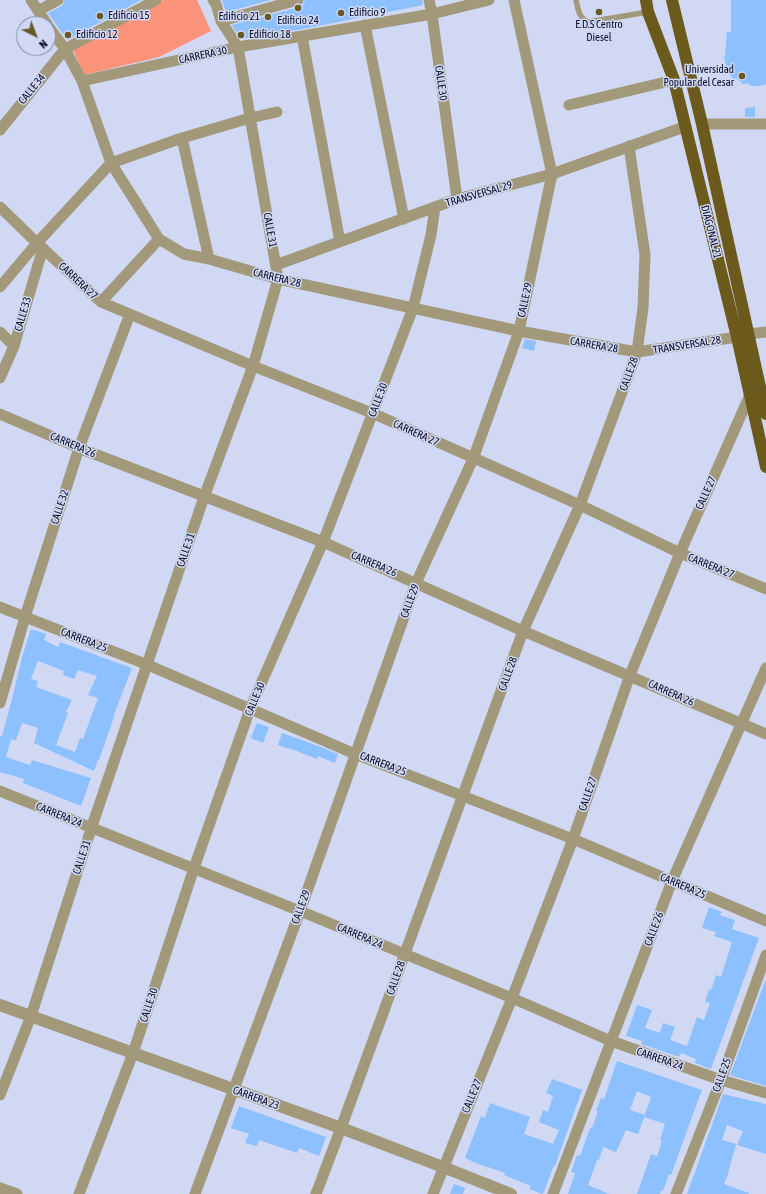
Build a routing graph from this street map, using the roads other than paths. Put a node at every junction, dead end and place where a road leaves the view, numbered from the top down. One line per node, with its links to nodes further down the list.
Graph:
1 (31, 0): 12 (street, CARRERA 28)
2 (58, 0): 12 (street)
3 (156, 0): 20 (street)
4 (298, 0): 15 (street)
5 (428, 0): 13 (street, CALLE 30)
6 (489, 0): 13 (street, CARRERA 30)
7 (514, 0): 34 (street, CALLE 29)
8 (576, 0): 11 (lane)
9 (672, 0): 27 (highway, DIAGONAL 21)
10 (217, 1): 15 (street, CALLE 31)
11 (647, 6): 21 (highway, DIAGONAL 21)
12 (38, 12): 14 (street, CARRERA 28)
13 (432, 14): 16 (street, CARRERA 30); 35 (street, CALLE 30)
14 (41, 16)
15 (221, 21): 19 (street, CALLE 31)
16 (365, 25): 17 (street, CARRERA 30); 38 (street)
17 (302, 36): 19 (street, CARRERA 30); 40 (street)
18 (56, 37): 20 (street, CARRERA 28)
19 (238, 47): 22 (street, CARRERA 30); 26 (street, CALLE 31)
20 (65, 49): 22 (street, CARRERA 28); 25 (street, CALLE 34)
21 (674, 80): 23 (street); 29 (highway, DIAGONAL 21)
22 (82, 81): 33 (street, CARRERA 28)
23 (569, 105)
24 (278, 112): 26 (street)
25 (4, 118): 30 (street, CALLE 34)
26 (250, 118): 31 (street); 43 (street, CALLE 31)
27 (702, 124): 28 (street); 52 (highway, DIAGONAL 21)
28 (766, 124)
29 (684, 127): 32 (street, TRANSVERSAL 29); 52 (highway, DIAGONAL 21)
30 (0, 130)
31 (182, 138): 33 (street); 42 (street)
32 (629, 146): 34 (street, TRANSVERSAL 29); 54 (street, CALLE 28)
33 (111, 163): 39 (street, CARRERA 28); 41 (street, CALLE 33)
34 (552, 174): 35 (street, TRANSVERSAL 29); 49 (street, CALLE 29)
35 (457, 200): 37 (street, TRANSVERSAL 29)
36 (0, 207): 41 (street, CARRERA 27)
37 (435, 207): 38 (street, TRANSVERSAL 29); 47 (street, CALLE 30)
38 (404, 219): 40 (street, TRANSVERSAL 29)
39 (159, 239): 42 (street, CARRERA 28); 46 (street)
40 (340, 242): 43 (street, TRANSVERSAL 29)
41 (40, 246): 45 (street); 46 (street, CARRERA 27); 53 (street, CALLE 33)
42 (209, 259): 44 (street, CARRERA 28)
43 (276, 265): 44 (street, CALLE 31)
44 (278, 279): 47 (street, CARRERA 28); 55 (street, CALLE 31)
45 (0, 287)
46 (101, 302): 48 (street, CARRERA 27)
47 (413, 308): 49 (street, CARRERA 28); 60 (street, CALLE 30)
48 (130, 314): 55 (street, CARRERA 27); 62 (street, CALLE 32)
49 (519, 331): 54 (street, CARRERA 28); 63 (street, CALLE 29)
50 (0, 332): 53 (street)
51 (766, 332): 52 (street, TRANSVERSAL 28)
52 (743, 335): 54 (street, TRANSVERSAL 28); 57 (highway, DIAGONAL 21); 58 (highway, DIAGONAL 21)
53 (14, 346): 56 (street, CALLE 33)
54 (637, 352): 66 (street, CALLE 28)
55 (254, 366): 60 (street, CARRERA 27); 65 (street, CALLE 31)
56 (0, 378)
57 (749, 397): 64 (highway, DIAGONAL 21); 68 (street, CALLE 27)
58 (764, 401): 61 (highway, DIAGONAL 21)
59 (0, 414): 62 (street, CARRERA 26)
60 (372, 414): 63 (street, CARRERA 27); 67 (street, CALLE 30)
61 (766, 414)
62 (79, 448): 65 (street, CARRERA 26); 72 (street, CALLE 32)
63 (473, 459): 66 (street, CARRERA 27); 69 (street, CALLE 29)
64 (766, 467)
65 (204, 497): 67 (street, CARRERA 26); 74 (street, CALLE 31)
66 (580, 505): 68 (street, CARRERA 27); 73 (street, CALLE 28)
67 (323, 542): 69 (street, CARRERA 26); 78 (street, CALLE 30)
68 (680, 553): 70 (street, CARRERA 27); 76 (street, CALLE 27)
69 (416, 583): 73 (street, CARRERA 26); 81 (street, CALLE 29)
70 (766, 589)
71 (0, 608): 72 (street, CARRERA 25)
72 (25, 617): 74 (street, CARRERA 25); 77 (street, CALLE 32)
73 (524, 631): 76 (street, CARRERA 26); 83 (street, CALLE 28)
74 (148, 665): 78 (street, CARRERA 25); 84 (street, CALLE 31)
75 (766, 668): 79 (street, CALLE 26)
76 (630, 675): 79 (street, CARRERA 26); 85 (street, CALLE 27)
77 (0, 703)
78 (250, 710): 81 (street, CARRERA 25); 86 (street, CALLE 30)
79 (741, 724): 80 (street, CARRERA 26); 87 (street, CALLE 26)
80 (766, 734)
81 (355, 754): 83 (street, CARRERA 25); 88 (street, CALLE 29)
82 (0, 791): 84 (street, CARRERA 24)
83 (463, 795): 85 (street, CARRERA 25); 90 (street, CALLE 28)
84 (91, 829): 86 (street, CARRERA 24); 94 (street, CALLE 31)
85 (572, 839): 87 (street, CARRERA 25); 92 (street, CALLE 27)
86 (194, 868): 88 (street, CARRERA 24); 96 (street, CALLE 30)
87 (672, 881): 89 (street, CARRERA 25); 95 (street, CALLE 26)
88 (300, 911): 90 (street, CARRERA 24); 98 (street, CALLE 29)
89 (766, 921)
90 (404, 954): 92 (street, CARRERA 24); 101 (street, CALLE 28)
91 (766, 955): 97 (street, CALLE 25)
92 (512, 998): 95 (street, CARRERA 24); 102 (street, CALLE 27)
93 (0, 1005): 94 (street, CARRERA 23)
94 (31, 1016): 96 (street, CARRERA 23); 100 (street, CALLE 31)
95 (610, 1041): 97 (street, CARRERA 24); 110 (street, CALLE 26)
96 (133, 1053): 98 (street, CARRERA 23); 105 (street, CALLE 30)
97 (721, 1080): 99 (street, CARRERA 24); 111 (street, CALLE 25)
98 (234, 1090): 101 (street, CARRERA 23); 106 (street, CALLE 29)
99 (766, 1093)
100 (0, 1095)
101 (341, 1128): 102 (street, CARRERA 23); 107 (street, CALLE 28)
102 (443, 1167): 108 (street, CALLE 27); 109 (street, CARRERA 23)
103 (0, 1188): 104 (street)
104 (17, 1194)
105 (79, 1194)
106 (195, 1194)
107 (316, 1194)
108 (432, 1194)
109 (511, 1194)
110 (553, 1194)
111 (676, 1194)

